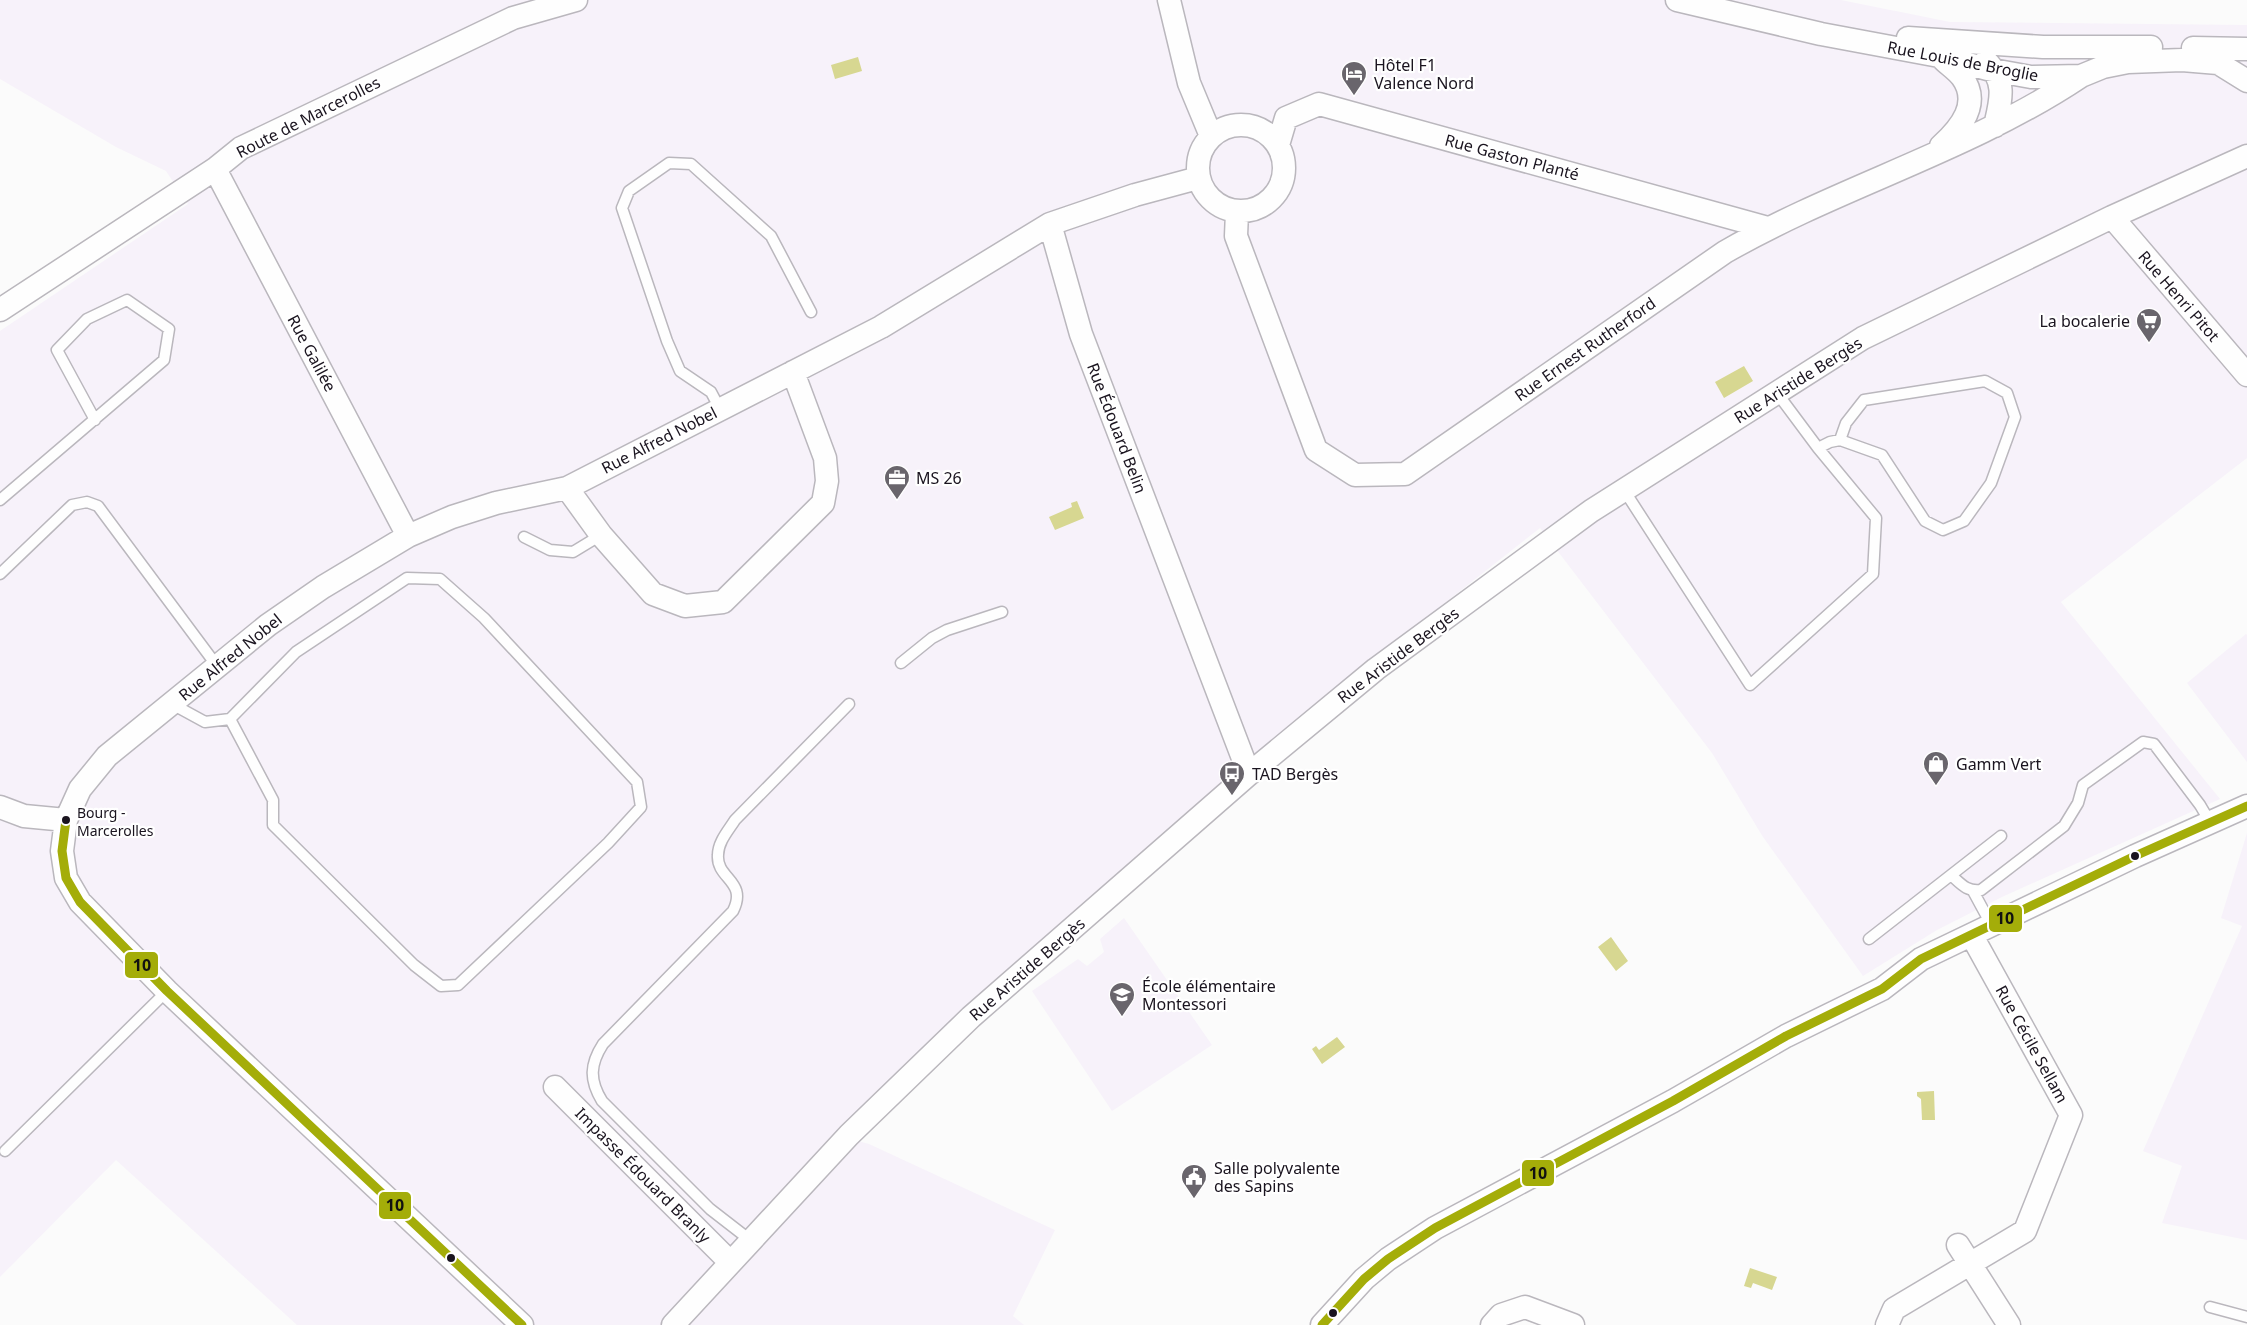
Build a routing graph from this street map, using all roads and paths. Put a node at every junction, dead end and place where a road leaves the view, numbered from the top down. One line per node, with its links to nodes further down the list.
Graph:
1 (576, 0): 18 (street, Route de Marcerolles)
2 (1169, 0): 14 (street)
3 (1677, 0): 4 (street, Rue Louis de Broglie)
4 (1821, 34): 5 (street); 8 (street, Rue Louis de Broglie)
5 (1965, 42): 6 (street); 9 (street)
6 (2043, 47): 7 (street); 9 (street)
7 (2247, 49)
8 (1939, 56): 9 (street, Rue Louis de Broglie); 12 (street)
9 (1996, 71): 10 (street, Rue Louis de Broglie); 12 (street); 13 (street)
10 (2081, 76): 11 (street, Rue Louis de Broglie); 13 (street, Rue Ernest Rutherford)
11 (2247, 81)
12 (1971, 104): 17 (street)
13 (1995, 126): 17 (street, Rue Ernest Rutherford)
14 (1211, 136): 15 (street); 19 (street)
15 (1278, 145): 20 (street); 23 (street, Rue Gaston Planté)
16 (2247, 156): 21 (street, Rue Aristide Bergès)
17 (1930, 157): 23 (street, Rue Ernest Rutherford)
18 (215, 169): 24 (street, Route de Marcerolles); 37 (street, Rue Galilée)
19 (1198, 178): 20 (street); 22 (street)
20 (1237, 212): 23 (street, Rue Ernest Rutherford)
21 (2112, 217): 27 (street, Rue Henri Pitot); 28 (street, Rue Aristide Bergès)
22 (1050, 224): 26 (street, Rue Alfred Nobel); 46 (street, Rue Édouard Belin)
23 (1768, 228)
24 (0, 310)
25 (812, 312): 29 (lane)
26 (793, 372): 29 (street, Rue Alfred Nobel); 36 (street)
27 (2247, 375)
28 (1777, 393): 32 (lane); 34 (street, Rue Aristide Bergès)
29 (720, 409): 33 (street, Rue Alfred Nobel)
30 (95, 420): 30 (lane); 35 (lane)
31 (1839, 440): 31 (lane); 32 (lane)
32 (1818, 448): 34 (lane)
33 (567, 488): 36 (street); 37 (street, Rue Alfred Nobel)
34 (1624, 490): 46 (street, Rue Aristide Bergès)
35 (0, 501)
36 (601, 535): 38 (lane)
37 (408, 536): 42 (street, Rue Alfred Nobel)
38 (524, 537)
39 (0, 574): 42 (lane)
40 (1002, 612): 41 (lane)
41 (901, 663)
42 (217, 666): 43 (street, Rue Alfred Nobel)
43 (172, 704): 45 (lane); 49 (street, Rue Alfred Nobel)
44 (849, 704): 59 (lane)
45 (230, 719): 45 (lane)
46 (1249, 774): 59 (street, Rue Aristide Bergès)
47 (2247, 806): 50 (street)
48 (0, 807): 49 (street)
49 (66, 820): 56 (street, Rue Alfred Nobel)
50 (2210, 822): 53 (lane); 54 (street)
51 (2001, 836): 52 (lane)
52 (1951, 875): 53 (lane); 55 (lane)
53 (1973, 891): 54 (lane)
54 (1982, 931): 62 (street, Rue Cécile Sellam); 67 (street)
55 (1869, 939)
56 (167, 991): 58 (lane); 65 (street, Rue Alfred Nobel)
57 (555, 1087): 61 (street, Impasse Édouard Branly)
58 (5, 1151)
59 (750, 1240): 61 (street, Rue Aristide Bergès)
60 (1958, 1245): 62 (street)
61 (730, 1262): 66 (street, Rue Aristide Bergès)
62 (1969, 1264): 70 (street, Rue Cécile Sellam); 71 (street)
63 (2210, 1307): 64 (lane)
64 (2247, 1317)
65 (522, 1325)
66 (673, 1325)
67 (1322, 1325)
68 (1492, 1325): 69 (street)
69 (1573, 1325)
70 (1887, 1325)
71 (2009, 1325)

